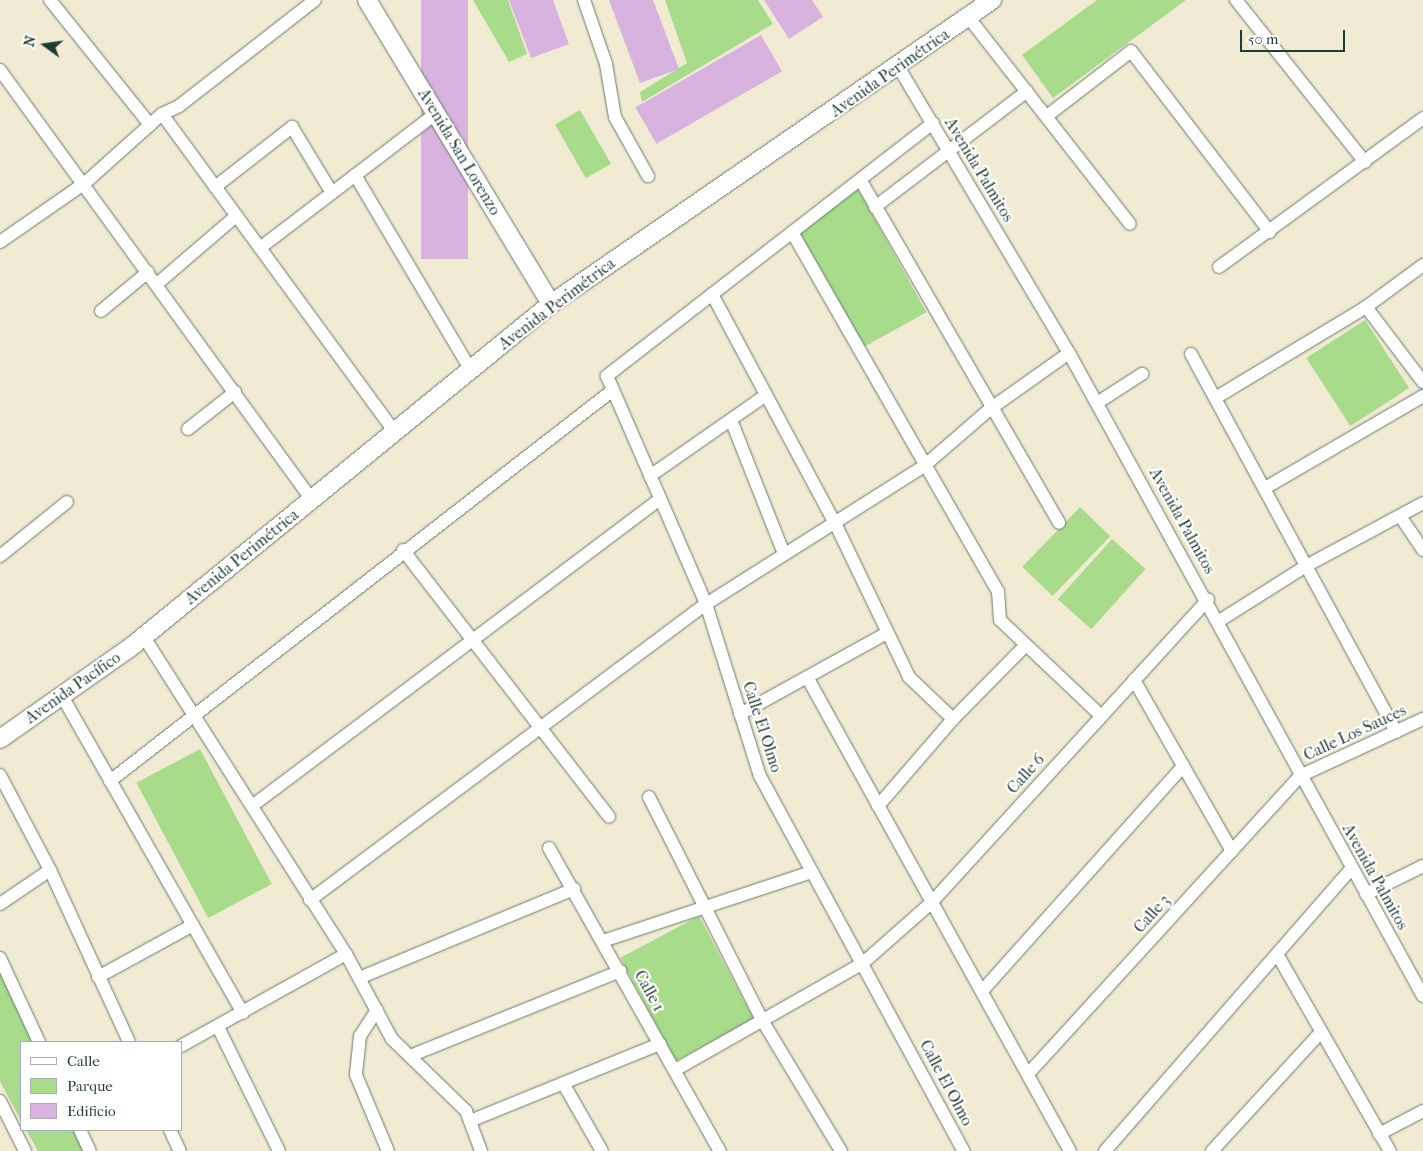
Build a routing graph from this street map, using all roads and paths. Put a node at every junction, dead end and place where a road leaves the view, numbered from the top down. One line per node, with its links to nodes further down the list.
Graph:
1 (50, 0): 16 (street)
2 (315, 0): 11 (street)
3 (367, 0): 12 (street, Avenida San Lorenzo)
4 (584, 0): 20 (street)
5 (992, 0): 7 (street, Avenida Perimétrica)
6 (1236, 0): 18 (street)
7 (969, 18): 8 (street, Avenida Perimétrica); 10 (street)
8 (899, 68): 15 (street, Avenida Palmitos); 37 (street, Avenida Perimétrica)
9 (0, 70): 22 (street)
10 (1028, 91): 13 (street); 17 (street)
11 (162, 114): 16 (street); 23 (street)
12 (435, 114): 19 (street); 37 (street, Avenida San Lorenzo)
13 (1047, 116): 27 (street); 29 (street)
14 (1423, 118): 18 (street)
15 (933, 123): 17 (street, Avenida Palmitos); 21 (street)
16 (150, 125): 22 (street)
17 (950, 153): 25 (street); 40 (street, Avenida Palmitos)
18 (1365, 162): 29 (street)
19 (355, 175): 24 (street); 42 (street)
20 (648, 176)
21 (861, 181): 25 (street); 28 (street)
22 (85, 184): 30 (street); 34 (street)
23 (215, 187): 24 (street); 26 (street)
24 (332, 193): 31 (street)
25 (875, 207): 51 (street)
26 (236, 216): 31 (street); 35 (street)
27 (1130, 224)
28 (792, 232): 36 (street); 55 (street)
29 (1270, 232): 33 (street)
30 (0, 242)
31 (260, 248): 54 (street)
32 (1423, 265): 38 (street)
33 (1219, 267)
34 (148, 272): 35 (street); 39 (street)
35 (157, 284): 46 (street)
36 (712, 294): 45 (street, Calle El Olmo); 47 (street)
37 (551, 304): 42 (street, Avenida Perimétrica)
38 (1366, 307): 44 (street); 49 (street)
39 (101, 311)
40 (1069, 353): 50 (street, Avenida Palmitos); 51 (street)
41 (1191, 354): 49 (street)
42 (471, 370): 54 (street, Avenida Perimétrica)
43 (1142, 374): 50 (street)
44 (1423, 382)
45 (613, 390): 56 (street, Calle El Olmo); 65 (street)
46 (235, 392): 53 (street); 59 (street)
47 (766, 395): 52 (street); 63 (street)
48 (1423, 396): 57 (street)
49 (1217, 397): 57 (street)
50 (1097, 404): 70 (street, Avenida Palmitos)
51 (990, 410): 55 (street); 64 (street)
52 (731, 420): 56 (street); 67 (street)
53 (188, 429)
54 (395, 432): 59 (street, Avenida Perimétrica)
55 (924, 466): 63 (street); 76 (street)
56 (650, 476): 58 (street, Calle El Olmo)
57 (1265, 488): 69 (street)
58 (660, 499): 71 (street, Calle El Olmo); 75 (street)
59 (312, 500): 74 (street, Avenida Perimétrica)
60 (67, 502): 68 (street)
61 (1423, 503): 62 (street)
62 (1400, 516): 66 (street); 69 (street)
63 (835, 523): 67 (street); 73 (street)
64 (1059, 523)
65 (403, 550): 75 (street); 80 (street)
66 (1423, 550)
67 (784, 554): 71 (street)
68 (0, 556)
69 (1306, 566): 72 (street); 86 (street)
70 (1208, 600): 72 (street, Avenida Palmitos); 78 (street, Calle 6)
71 (706, 604): 81 (street, Calle El Olmo); 85 (street)
72 (1219, 621): 90 (street, Avenida Palmitos)
73 (887, 633): 77 (street); 83 (street)
74 (144, 637): 79 (street, Avenida Pacífico); 80 (street)
75 (475, 642): 85 (street); 93 (street)
76 (1024, 647): 82 (street); 83 (street)
77 (807, 677): 81 (street); 94 (street)
78 (1134, 680): 82 (street, Calle 6); 88 (street)
79 (62, 696): 87 (street, Avenida Pacífico); 91 (street)
80 (195, 713): 91 (street); 93 (street)
81 (740, 714): 101 (street, Calle El Olmo)
82 (1102, 716): 105 (street, Calle 6)
83 (952, 718): 94 (street)
84 (1423, 719): 86 (street, Calle Los Sauces)
85 (543, 726): 95 (street); 104 (street)
86 (1396, 732): 90 (street, Calle Los Sauces)
87 (0, 739)
88 (1183, 766): 97 (street); 118 (street)
89 (0, 776): 100 (street)
90 (1300, 776): 97 (street, Calle 3); 99 (street, Avenida Palmitos)
91 (110, 781): 108 (street)
92 (649, 797): 107 (street)
93 (252, 806): 104 (street)
94 (878, 806): 105 (street)
95 (609, 817)
96 (549, 848): 102 (street, Calle 1)
97 (1232, 851): 131 (street, Calle 3)
98 (1423, 866): 103 (street)
99 (1352, 868): 103 (street, Avenida Palmitos); 111 (street)
100 (50, 870): 106 (street); 115 (street)
101 (812, 872): 107 (street); 113 (street, Calle El Olmo)
102 (574, 889): 109 (street, Calle 1); 116 (street)
103 (1366, 894): 117 (street, Avenida Palmitos)
104 (310, 900): 110 (street)
105 (931, 903): 113 (street, Calle 6); 118 (street)
106 (0, 904)
107 (703, 905): 109 (street); 122 (street)
108 (193, 925): 115 (street); 121 (street)
109 (603, 941): 114 (street, Calle 1)
110 (346, 954): 116 (street); 121 (street)
111 (1277, 954): 124 (street); 150 (street)
112 (0, 958): 125 (street)
113 (863, 963): 122 (street, Calle 6); 148 (street, Calle El Olmo)
114 (620, 971): 127 (street, Calle 1); 129 (street)
115 (98, 977): 126 (street)
116 (359, 978): 120 (street)
117 (1419, 981): 119 (street, Avenida Palmitos)
118 (982, 992): 131 (street)
119 (1423, 996)
120 (376, 1010): 129 (street); 143 (street)
121 (243, 1013): 123 (street)
122 (762, 1020): 130 (street, Calle 6); 147 (street)
123 (218, 1027): 128 (street); 142 (street)
124 (1321, 1032): 138 (street); 151 (street)
125 (39, 1041)
126 (129, 1041)
127 (660, 1044): 130 (street, Calle 1); 132 (street)
128 (182, 1045)
129 (410, 1056): 135 (street)
130 (675, 1070): 146 (street, Calle 1)
131 (1028, 1074): 149 (street)
132 (563, 1083): 135 (street); 145 (street)
133 (0, 1102): 139 (street)
134 (1423, 1111): 138 (street)
135 (470, 1121): 144 (street)
136 (80, 1131): 140 (street)
137 (170, 1131): 141 (street)
138 (1379, 1134): 152 (street)
139 (25, 1151)
140 (90, 1151)
141 (180, 1151)
142 (279, 1151)
143 (388, 1151)
144 (481, 1151)
145 (602, 1151)
146 (720, 1151)
147 (841, 1151)
148 (964, 1151)
149 (1070, 1151)
150 (1105, 1151)
151 (1212, 1151)
152 (1390, 1151)

